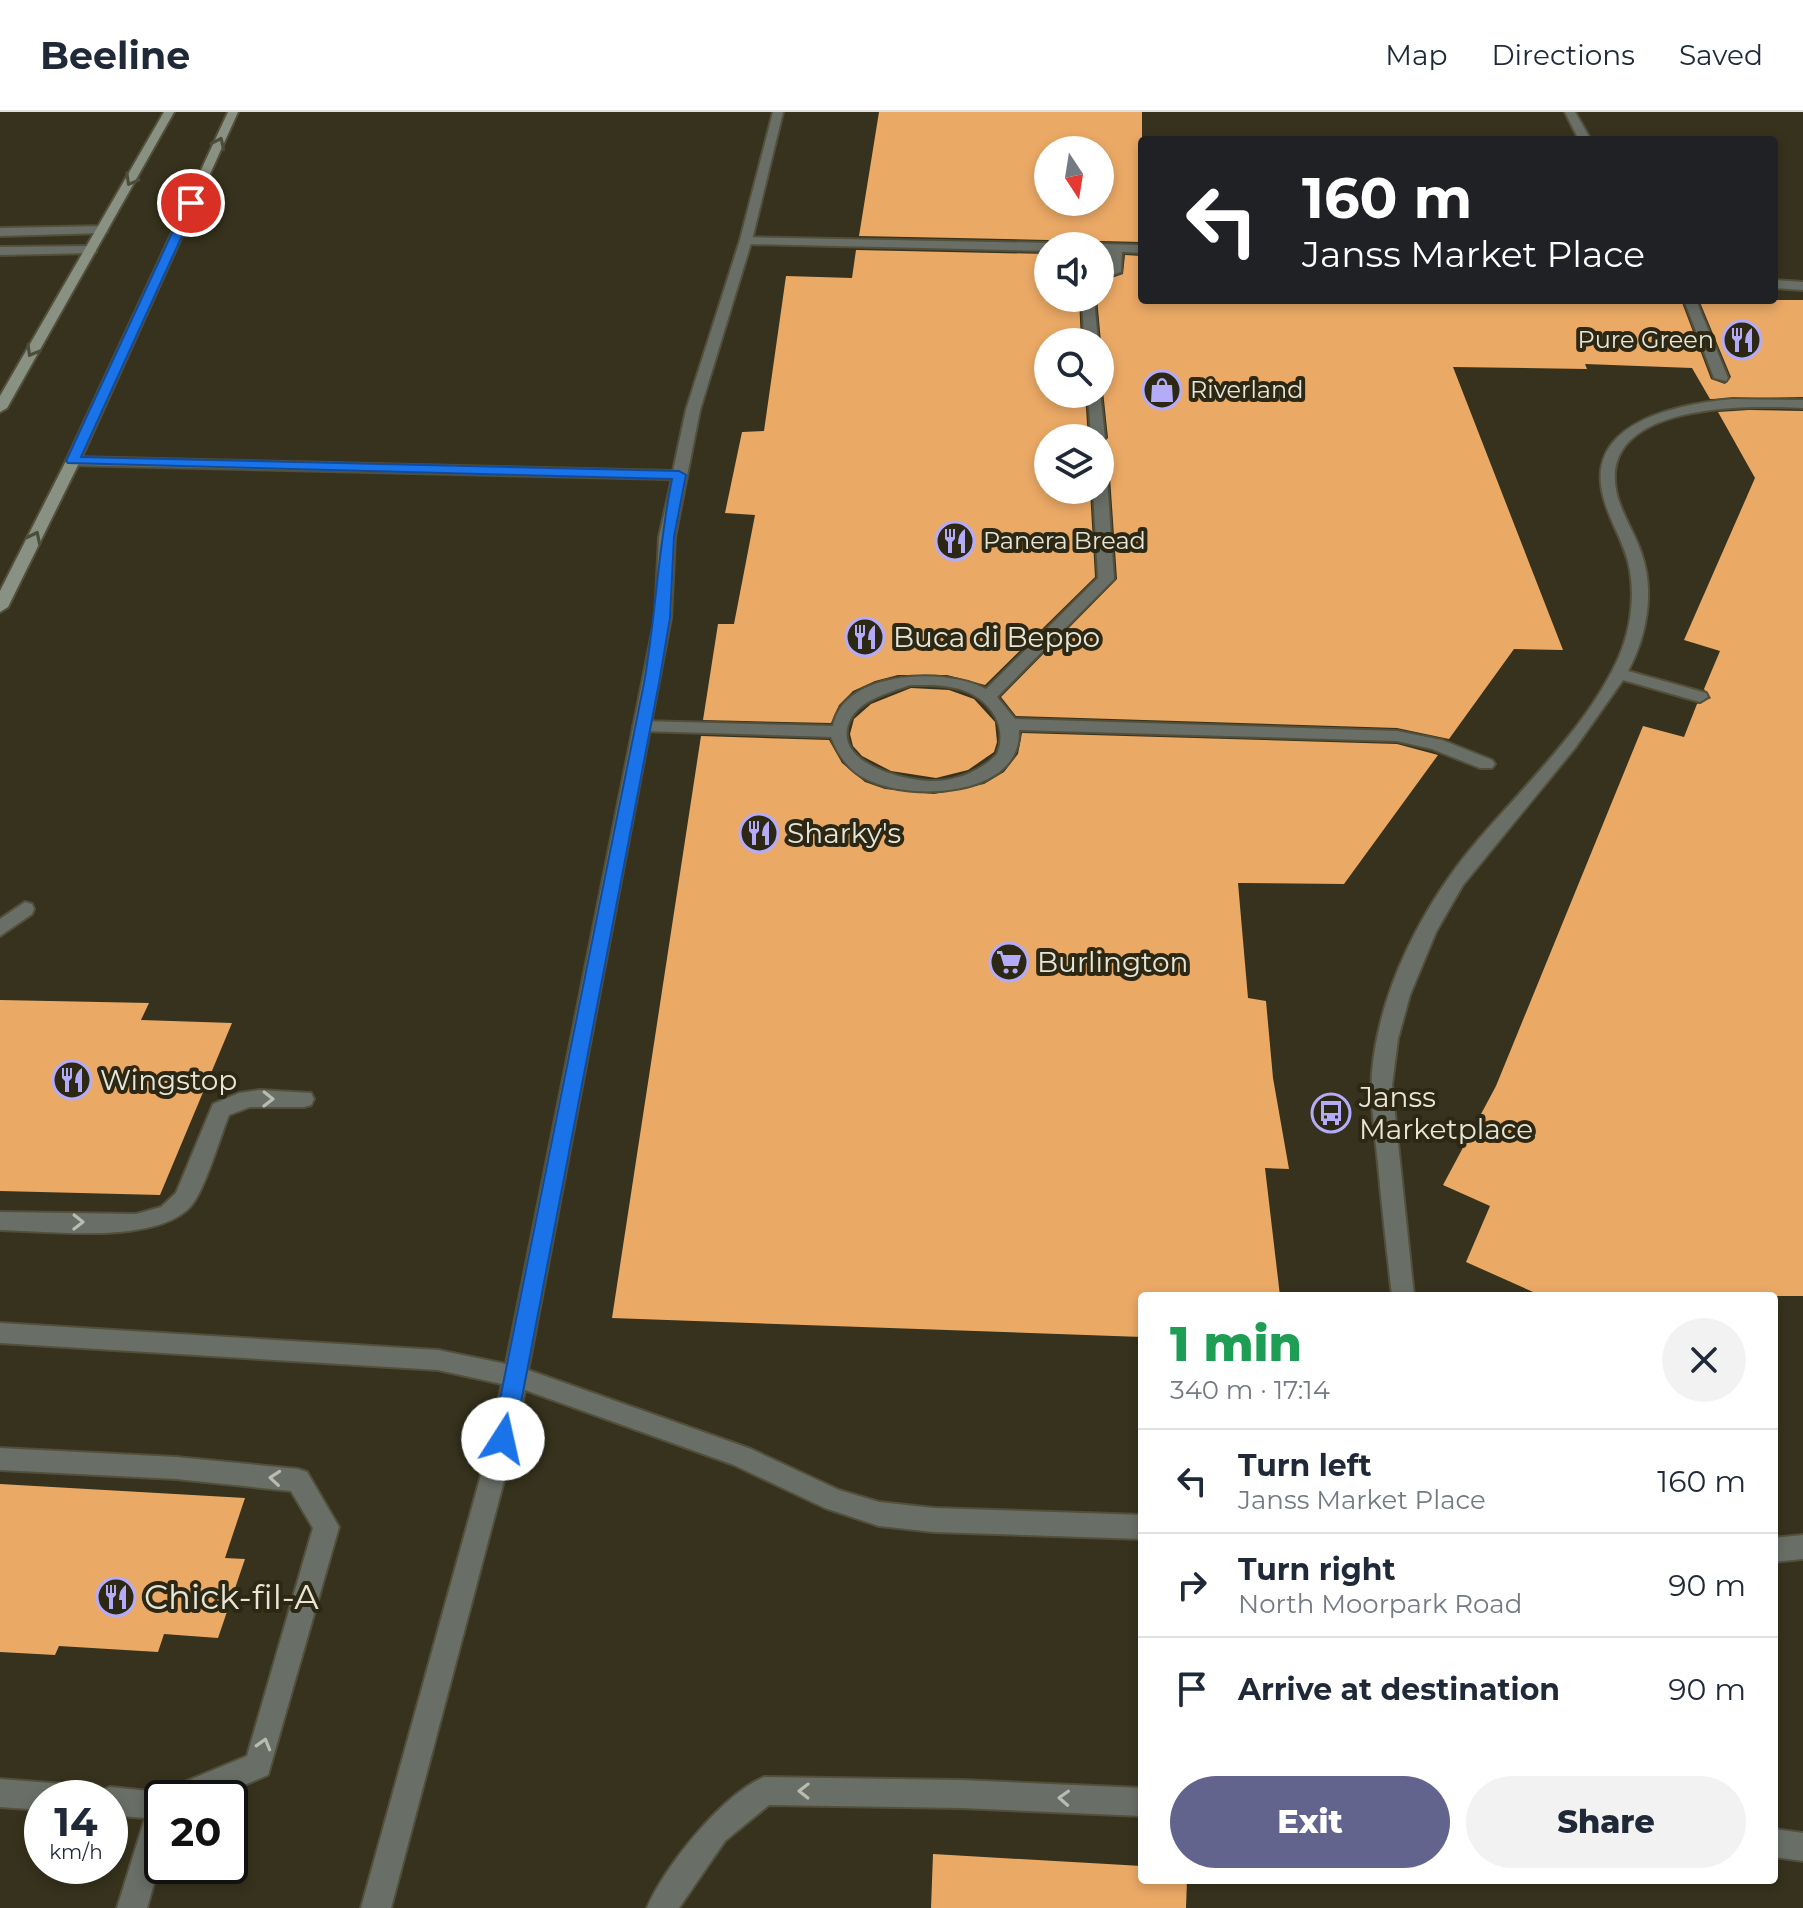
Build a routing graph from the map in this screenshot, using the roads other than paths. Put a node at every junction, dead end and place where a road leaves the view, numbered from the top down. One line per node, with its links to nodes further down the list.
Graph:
1 (169, 112): 6 (main road, one-way to 6)
2 (233, 112): 21 (main road, one-way to 2)
3 (778, 112): 8 (street)
4 (1570, 112): 5 (street)
5 (1583, 136)
6 (103, 229): 7 (street); 11 (main road)
7 (0, 232)
8 (746, 240): 9 (street); 22 (street)
9 (1034, 247)
10 (1115, 248): 12 (street); 14 (street)
11 (92, 249): 13 (street); 20 (main road, one-way to 20)
12 (1138, 249)
13 (0, 251)
14 (1114, 270)
15 (1778, 284): 16 (street)
16 (1803, 286)
17 (1691, 304): 18 (street)
18 (1721, 378)
19 (1803, 404): 25 (street)
20 (0, 408)
21 (73, 461): 22 (street); 24 (main road, one-way to 21)
22 (679, 475): 29 (street)
23 (1102, 504): 26 (street)
24 (0, 607)
25 (1617, 673): 27 (street); 36 (street)
26 (989, 696): 28 (street); 30 (street)
27 (1700, 697)
28 (1011, 724): 30 (street); 31 (street)
29 (642, 726): 30 (street); 38 (street)
30 (837, 732)
31 (1486, 764)
32 (25, 909): 33 (street)
33 (0, 929)
34 (304, 1099): 35 (street, one-way to 34)
35 (0, 1221)
36 (1403, 1292)
37 (0, 1333): 38 (street)
38 (515, 1376): 40 (street); 51 (street)
39 (0, 1459): 43 (street, one-way to 39)
40 (1138, 1527)
41 (1803, 1547): 42 (street)
42 (1778, 1550)
43 (223, 1780)
44 (0, 1793): 45 (street)
45 (24, 1795)
46 (1138, 1802): 52 (street, one-way to 52)
47 (1778, 1844): 48 (street)
48 (1803, 1847)
49 (144, 1867): 50 (street)
50 (132, 1908)
51 (376, 1908)
52 (662, 1908)

